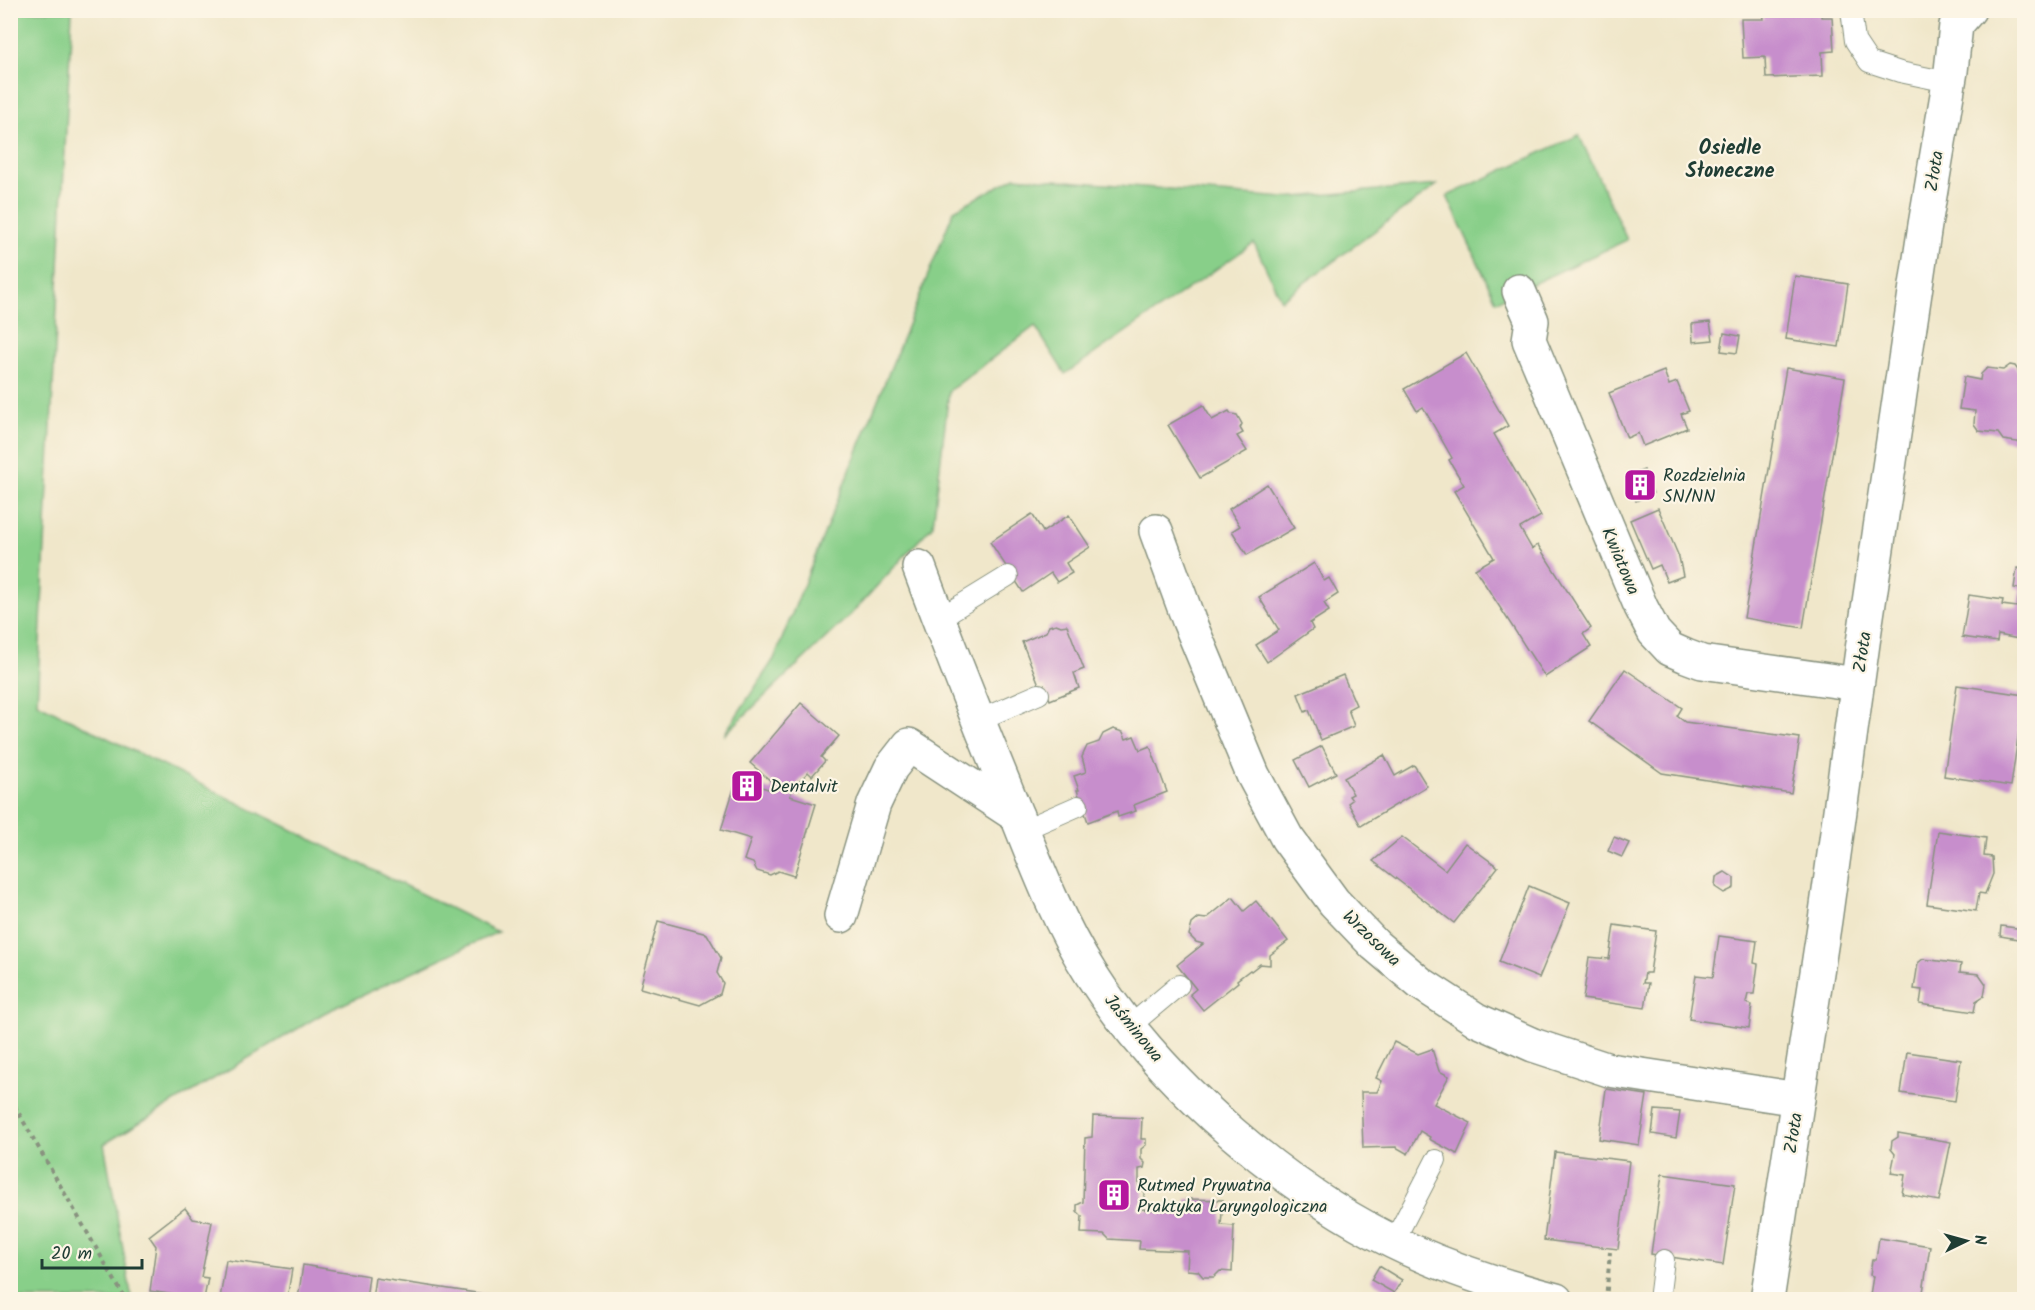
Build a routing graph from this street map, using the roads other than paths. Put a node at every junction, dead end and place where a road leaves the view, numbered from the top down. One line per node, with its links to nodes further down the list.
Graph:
1 (1851, 10): 3 (lane)
2 (1957, 15): 3 (street, Złota)
3 (1948, 82): 9 (street, Złota)
4 (1519, 291): 9 (street, Kwiatowa)
5 (1156, 531): 17 (street, Wrzosowa)
6 (919, 567): 8 (street, Jaśminowa)
7 (1008, 576): 8 (lane)
8 (938, 619): 11 (street, Jaśminowa)
9 (1857, 684): 17 (street, Złota)
10 (1039, 693): 11 (lane)
11 (979, 720): 13 (street, Jaśminowa)
12 (1078, 806): 13 (lane)
13 (1020, 823): 14 (street); 16 (street, Jaśminowa)
14 (841, 916)
15 (1179, 985): 16 (lane)
16 (1130, 1026): 19 (street, Jaśminowa)
17 (1798, 1099): 23 (street, Złota)
18 (1436, 1160): 19 (lane)
19 (1394, 1241): 21 (street, Jaśminowa)
20 (1664, 1260): 22 (lane)
21 (1556, 1299)
22 (1659, 1299)
23 (1767, 1299)

